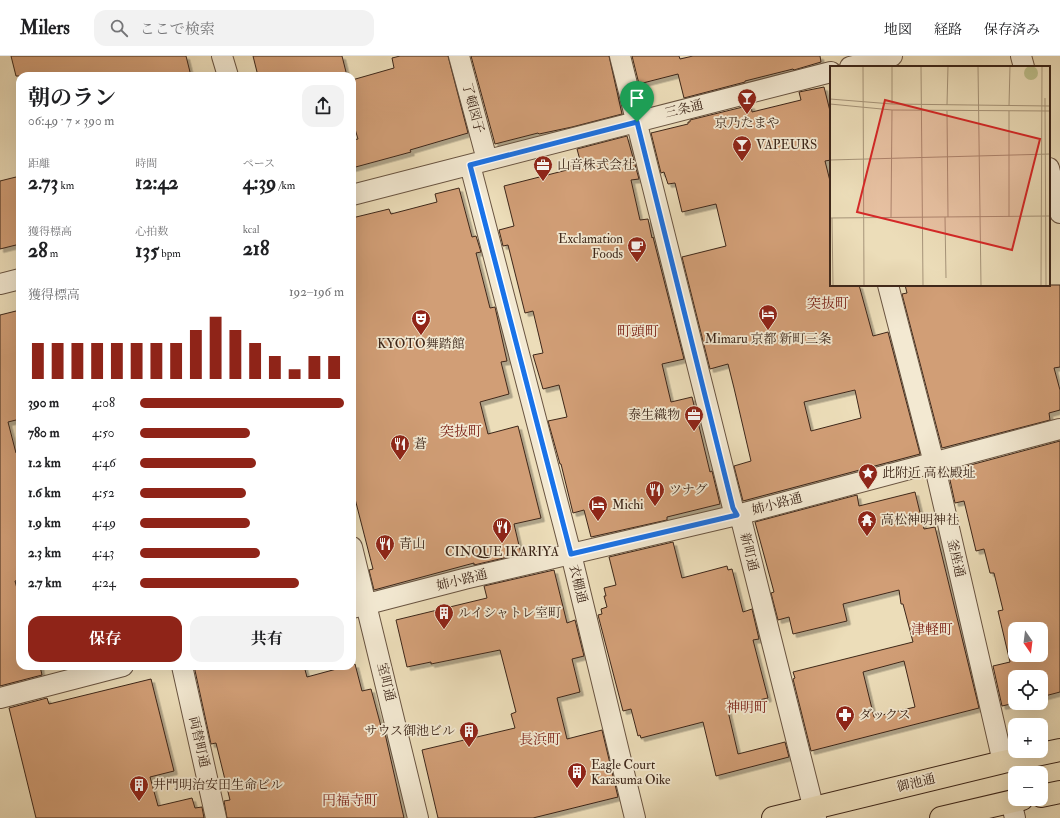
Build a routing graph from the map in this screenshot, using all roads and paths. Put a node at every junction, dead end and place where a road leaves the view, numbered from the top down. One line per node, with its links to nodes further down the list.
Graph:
1 (222, 56): 8 (street)
2 (459, 56): 11 (street, 了頓図子)
3 (620, 56): 10 (street, 新町通)
4 (892, 56): 6 (street)
5 (1022, 56): 7 (street)
6 (854, 66)
7 (1024, 66)
8 (227, 72)
9 (830, 72): 10 (street, 三条通)
10 (637, 122): 11 (street, 三条通); 20 (street, 新町通)
11 (478, 162): 13 (street, 三条通); 21 (street, 衣棚通)
12 (1050, 172): 14 (street)
13 (356, 194)
14 (1060, 213)
15 (16, 280): 16 (street)
16 (0, 284)
17 (888, 286): 19 (street, 釜座通)
18 (1060, 429): 19 (street, 姉小路通)
19 (934, 463): 20 (street, 姉小路通); 28 (street, 釜座通)
20 (737, 515): 21 (street, 姉小路通); 32 (street, 新町通)
21 (571, 554): 23 (street, 姉小路通); 35 (street, 衣棚通)
22 (356, 581): 23 (street, 室町通)
23 (359, 607): 34 (street, 室町通)
24 (108, 670): 26 (street)
25 (183, 670): 33 (street, 両替町通)
26 (0, 698)
27 (1060, 750): 28 (main road, 御池通)
28 (1003, 762): 32 (main road, 御池通)
29 (1060, 792): 30 (main road)
30 (1048, 795)
31 (1016, 806): 37 (main road)
32 (815, 813): 36 (main road, 御池通)
33 (216, 818)
34 (418, 818)
35 (635, 818)
36 (773, 818)
37 (941, 818)

